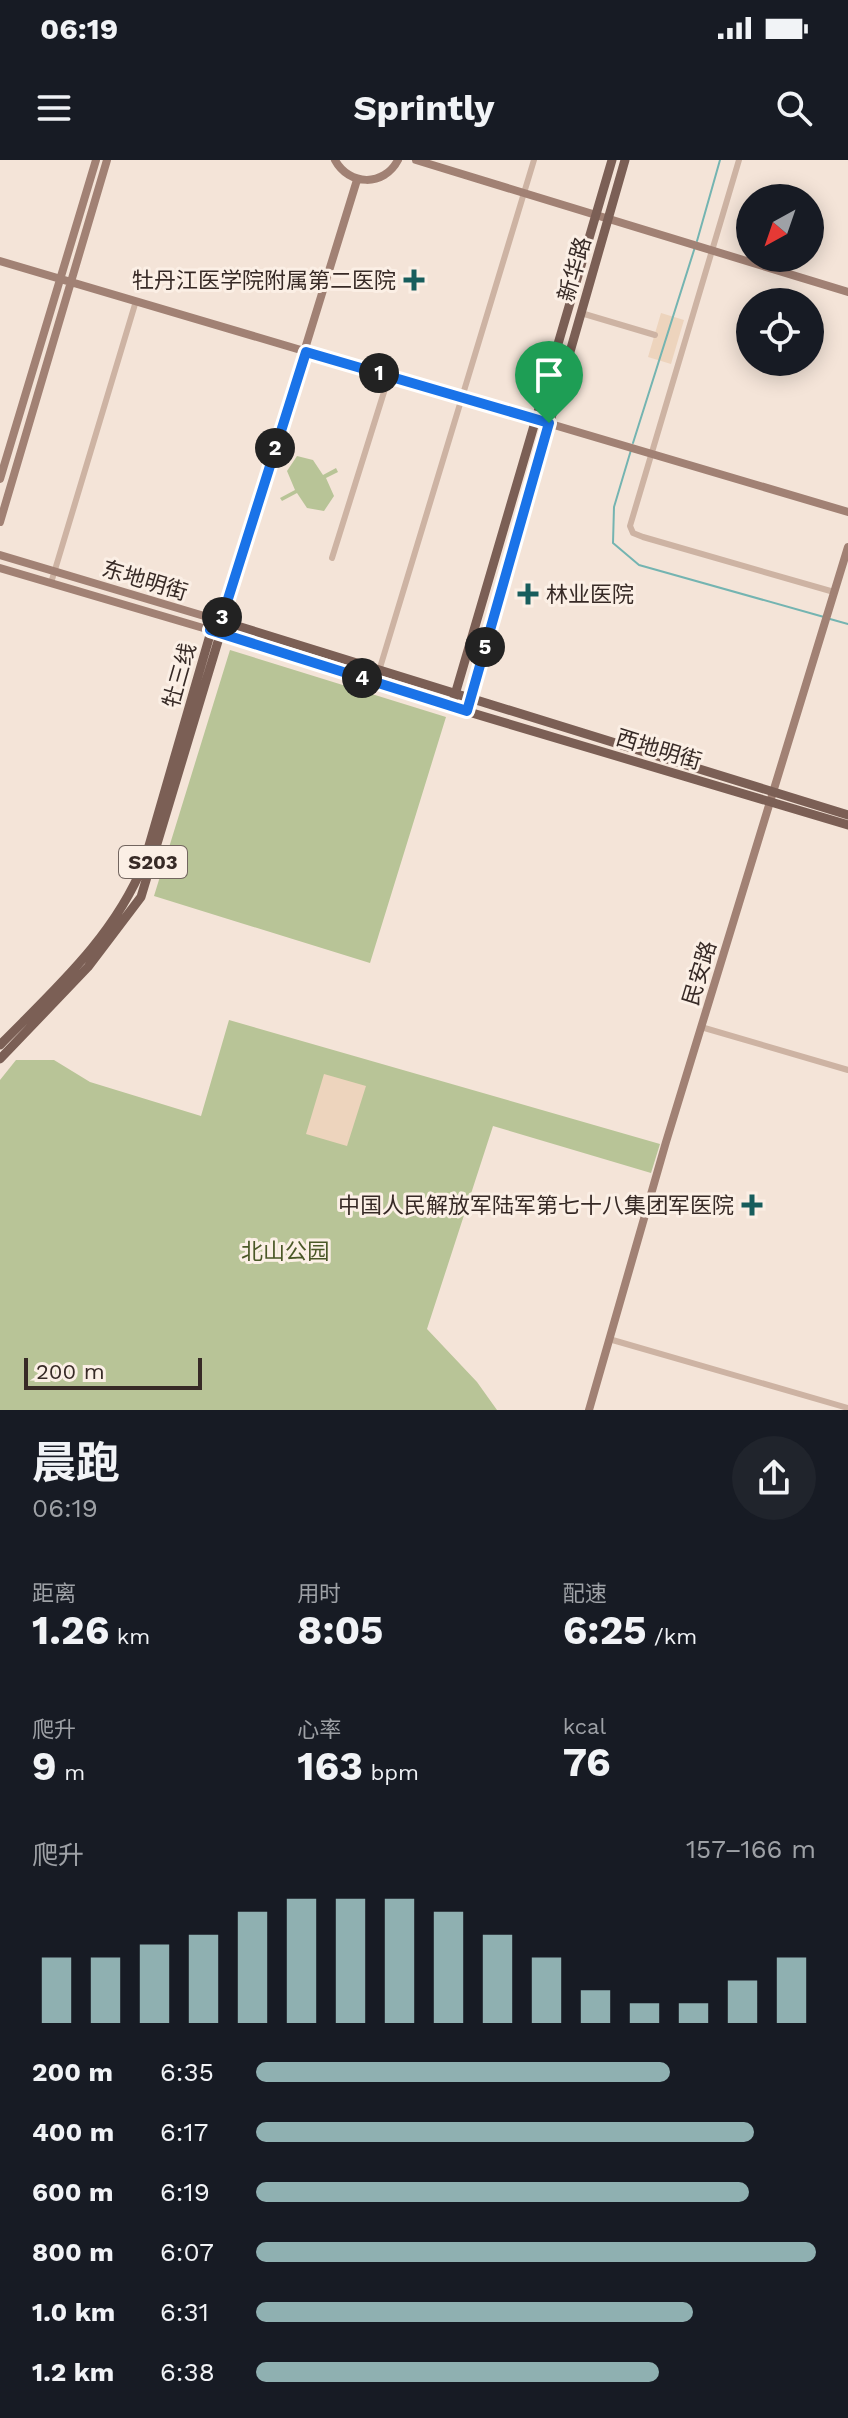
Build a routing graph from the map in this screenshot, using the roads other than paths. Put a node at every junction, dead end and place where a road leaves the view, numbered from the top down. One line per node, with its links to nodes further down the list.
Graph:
1 (96, 160): 16 (street)
2 (107, 160): 17 (street)
3 (335, 160): 10 (street)
4 (398, 160): 10 (street)
5 (416, 160): 11 (street)
6 (534, 160): 11 (street)
7 (612, 160): 12 (main road)
8 (625, 160): 13 (main road, 新华路)
9 (739, 160): 14 (street)
10 (357, 180): 22 (street)
11 (524, 194): 12 (street); 24 (street)
12 (595, 216): 13 (street); 25 (main road)
13 (608, 219): 14 (street); 20 (main road, 新华路)
14 (711, 253): 18 (street); 26 (street)
15 (0, 261): 16 (street)
16 (60, 279): 17 (street); 27 (street)
17 (71, 282): 19 (street); 29 (street)
18 (848, 292)
19 (136, 301): 22 (street); 34 (street)
20 (581, 313): 21 (street); 25 (main road, 新华路)
21 (655, 335)
22 (306, 352): 23 (street); 37 (street)
23 (389, 376): 24 (street); 32 (street)
24 (462, 397): 25 (street); 40 (street)
25 (543, 421): 26 (street); 41 (main road, 新华路); 41 (main road)
26 (652, 453): 28 (street); 36 (street)
27 (0, 479)
28 (848, 512)
29 (0, 522)
30 (848, 547): 36 (street, 民安路)
31 (0, 555): 34 (street, 东地明街)
32 (332, 558)
33 (0, 568): 35 (street, 东地明街)
34 (55, 572): 35 (street); 37 (street, 东地明街)
35 (51, 583): 38 (street, 东地明街)
36 (834, 592): 43 (street, 民安路)
37 (221, 621): 38 (main road, 牡三线); 39 (main road, 牡三线 / S203); 40 (main road, 东地明街)
38 (210, 630): 39 (main road, 东地明街); 47 (main road, 牡三线 / S203)
39 (223, 634): 42 (main road, 东地明街); 48 (main road, 牡三线 / S203)
40 (379, 671): 41 (main road, 东地明街)
41 (463, 697): 42 (main road, 新华路); 42 (main road); 43 (main road, 西地明街)
42 (459, 709): 43 (main road, 西地明街)
43 (771, 796): 44 (main road, 西地明街); 45 (main road, 西地明街); 46 (street, 民安路)
44 (848, 815)
45 (848, 825)
46 (701, 1027): 49 (street); 50 (street, 民安路)
47 (0, 1045)
48 (0, 1059)
49 (848, 1070)
50 (609, 1339): 51 (street); 52 (street, 民安路)
51 (848, 1408)
52 (589, 1410)

